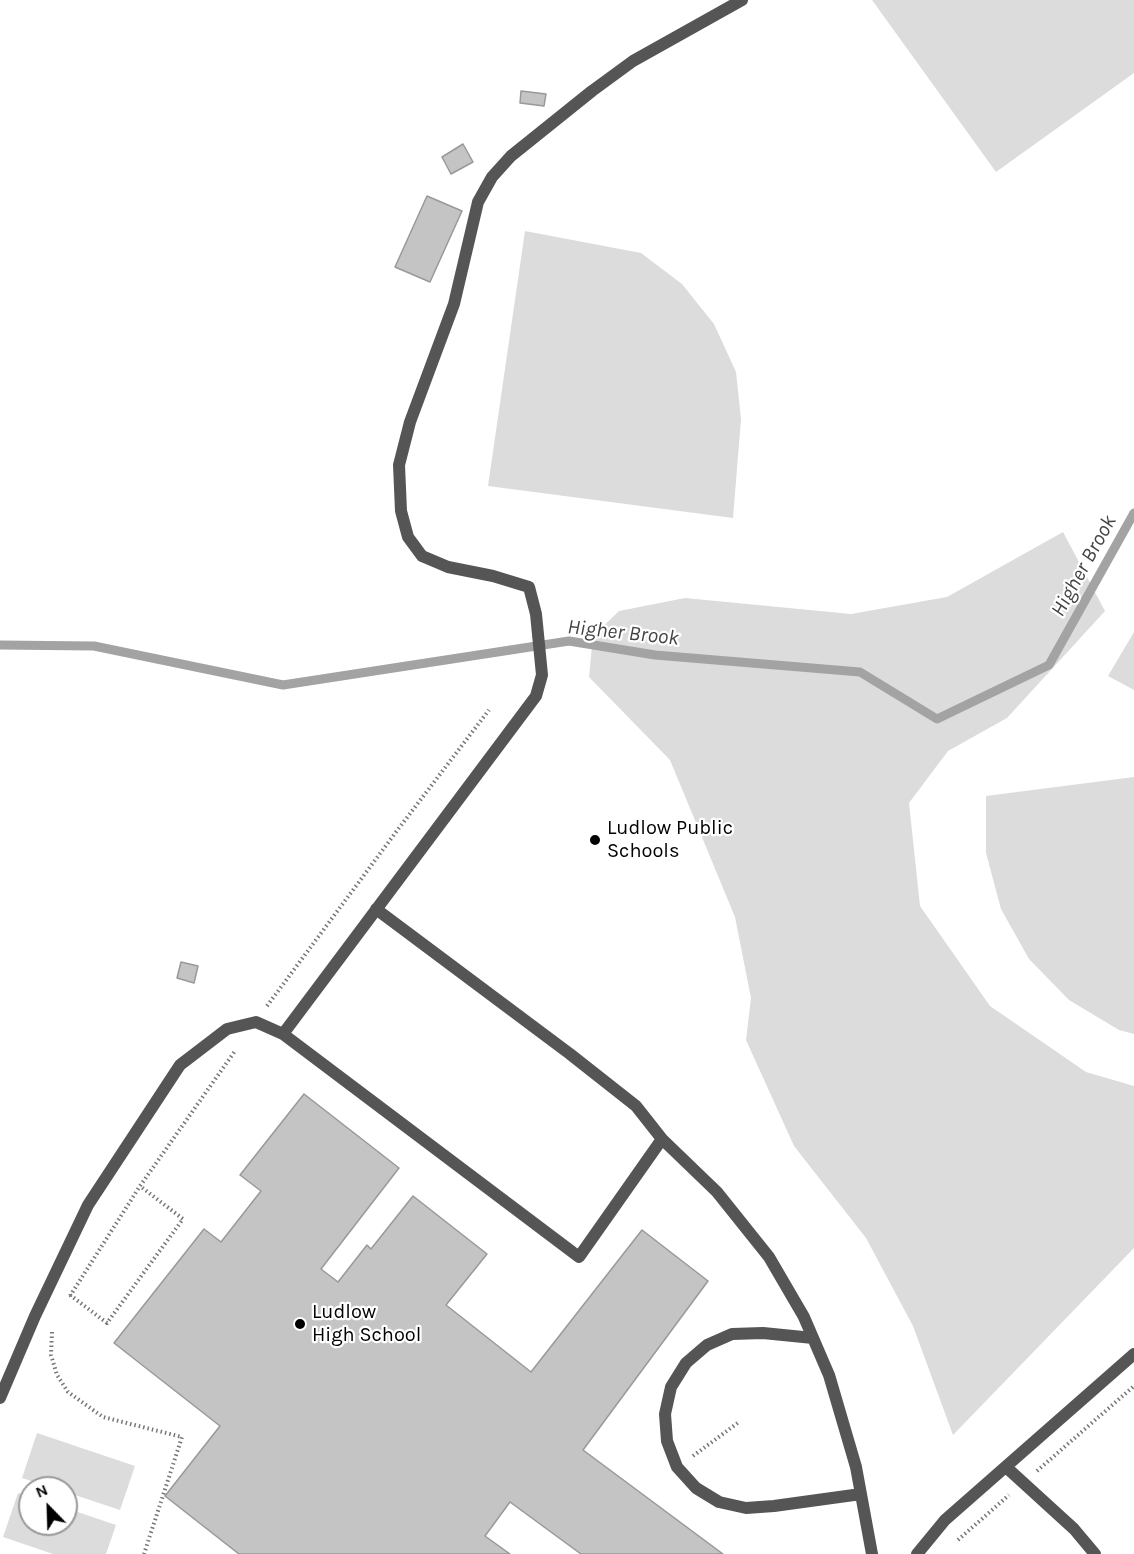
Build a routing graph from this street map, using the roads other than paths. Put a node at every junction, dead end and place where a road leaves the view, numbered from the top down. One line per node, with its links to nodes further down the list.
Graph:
1 (742, 0): 2 (lane)
2 (376, 909): 3 (lane); 4 (lane)
3 (283, 1034): 4 (lane); 7 (lane)
4 (662, 1139): 5 (lane)
5 (813, 1338): 9 (lane); 9 (lane)
6 (1134, 1354): 8 (lane)
7 (0, 1398)
8 (1006, 1467): 11 (lane); 12 (lane)
9 (861, 1494): 10 (lane)
10 (872, 1554)
11 (917, 1554)
12 (1095, 1554)

